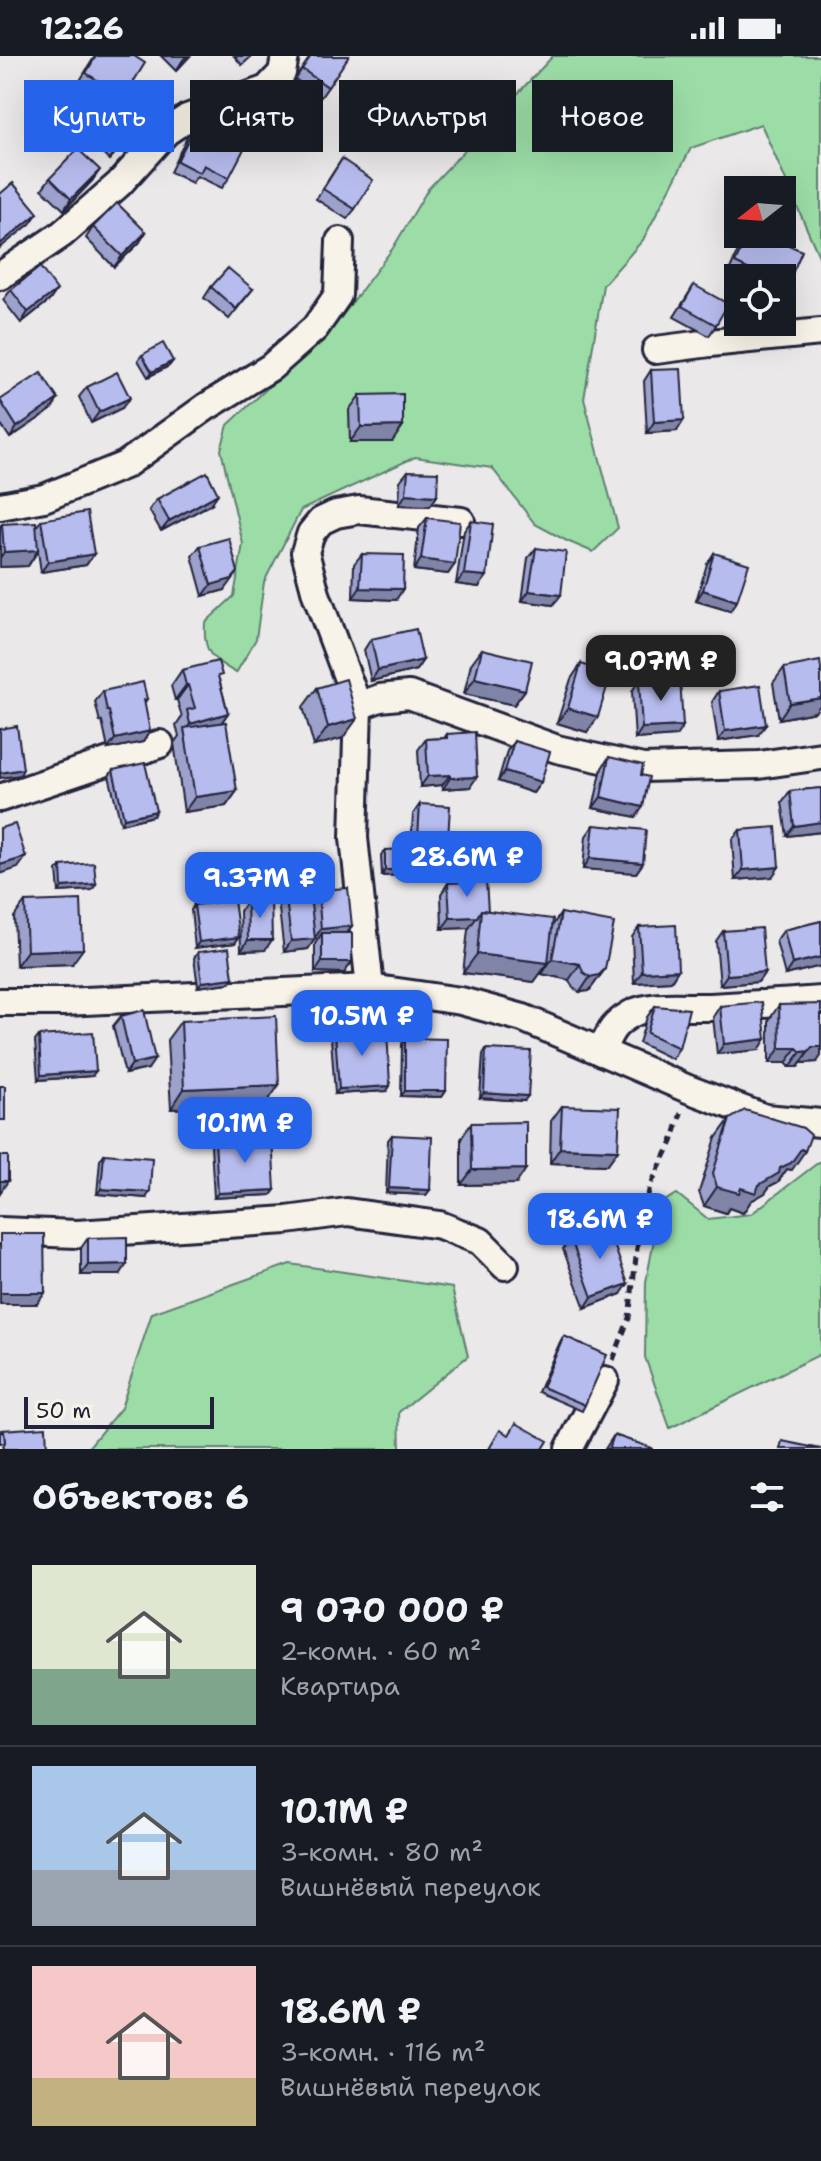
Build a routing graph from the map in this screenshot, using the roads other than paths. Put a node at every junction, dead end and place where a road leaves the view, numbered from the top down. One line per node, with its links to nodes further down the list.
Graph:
1 (285, 56): 3 (street)
2 (340, 241): 6 (street)
3 (0, 276)
4 (821, 332): 5 (street)
5 (656, 350)
6 (0, 506)
7 (461, 521): 8 (street)
8 (358, 706): 10 (street); 12 (street)
9 (160, 744): 11 (street)
10 (821, 756)
11 (0, 798)
12 (370, 988): 14 (street); 15 (street)
13 (821, 1000): 15 (street)
14 (0, 1002)
15 (601, 1052): 16 (street)
16 (821, 1123)
17 (0, 1231): 18 (street)
18 (505, 1266)
19 (605, 1380): 20 (street)
20 (569, 1449)

